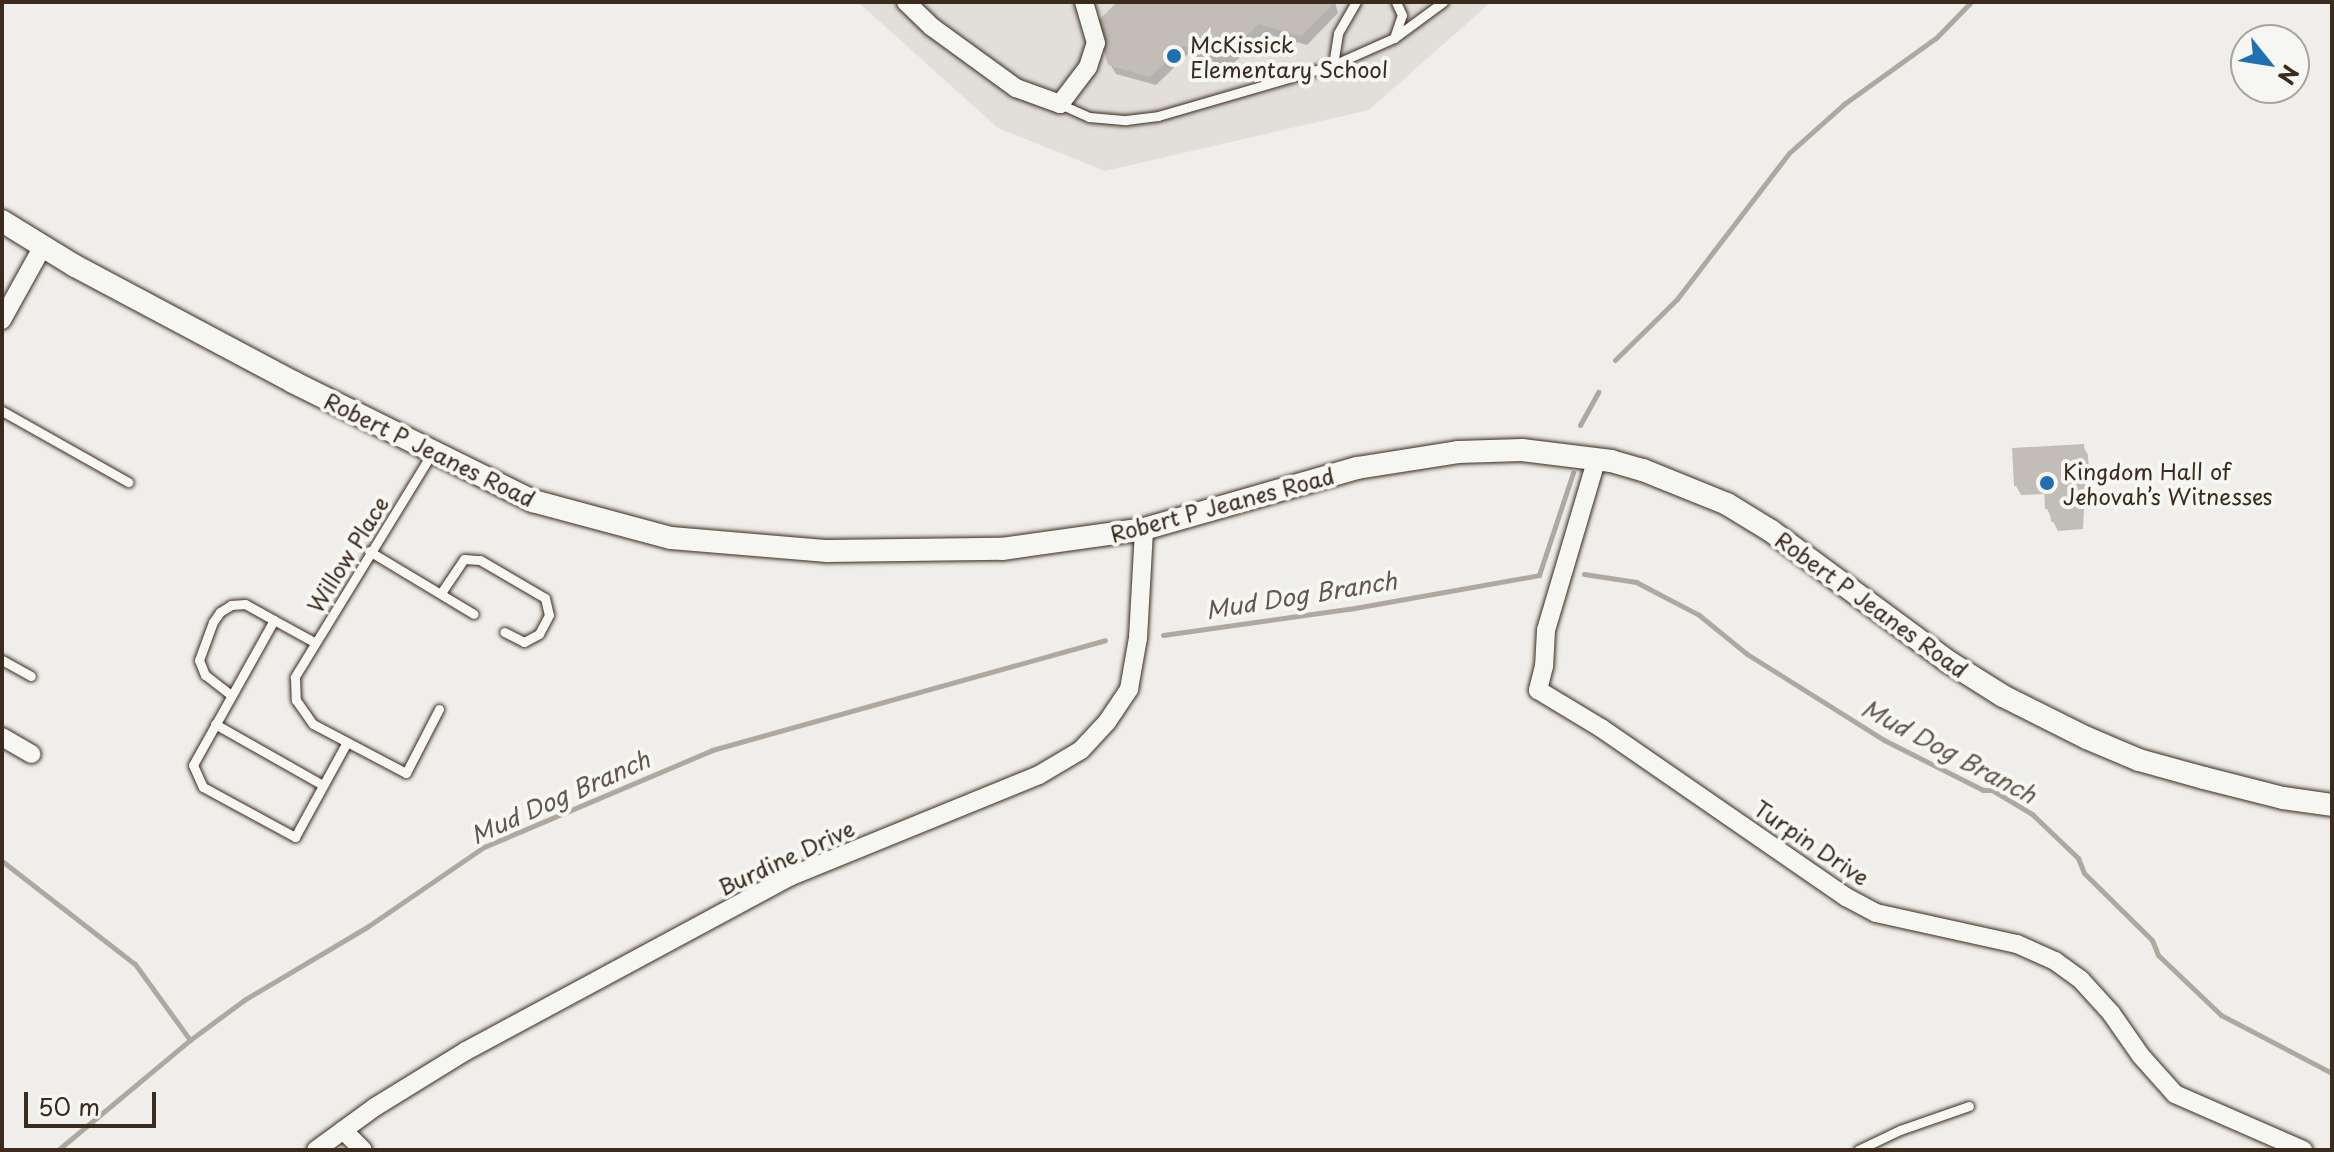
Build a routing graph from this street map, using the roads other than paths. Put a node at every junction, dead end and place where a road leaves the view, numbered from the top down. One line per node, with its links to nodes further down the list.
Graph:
1 (906, 2): 8 (street)
2 (1084, 2): 8 (street)
3 (1356, 2): 7 (lane)
4 (1396, 2): 6 (lane)
5 (1443, 2): 6 (lane)
6 (1394, 38): 7 (lane)
7 (1333, 65): 8 (lane)
8 (1060, 104)
9 (2, 221): 10 (street, Robert P Jeanes Road)
10 (43, 246): 11 (street); 13 (street, Robert P Jeanes Road)
11 (2, 320)
12 (2, 411): 15 (lane)
13 (433, 452): 16 (street, Robert P Jeanes Road); 17 (lane, Willow Place)
14 (1597, 458): 16 (street, Robert P Jeanes Road); 32 (street, Robert P Jeanes Road); 38 (street, Turpin Drive)
15 (128, 482)
16 (1144, 529): 34 (street, Burdine Drive)
17 (369, 551): 18 (lane); 22 (lane, Willow Place)
18 (441, 593): 19 (lane); 21 (lane)
19 (474, 614)
20 (274, 620): 22 (lane); 25 (lane); 25 (lane)
21 (504, 632)
22 (314, 642): 29 (lane, Willow Place)
23 (2, 660): 24 (lane)
24 (31, 676)
25 (231, 695): 27 (lane)
26 (439, 709): 29 (lane)
27 (215, 724): 31 (lane); 31 (lane)
28 (2, 737): 30 (street)
29 (347, 742): 31 (lane)
30 (32, 754)
31 (323, 785)
32 (2332, 805)
33 (1969, 1106): 37 (lane)
34 (343, 1130): 35 (street, Burdine Drive); 36 (street)
35 (316, 1150)
36 (363, 1150)
37 (1858, 1150)
38 (2303, 1150)

